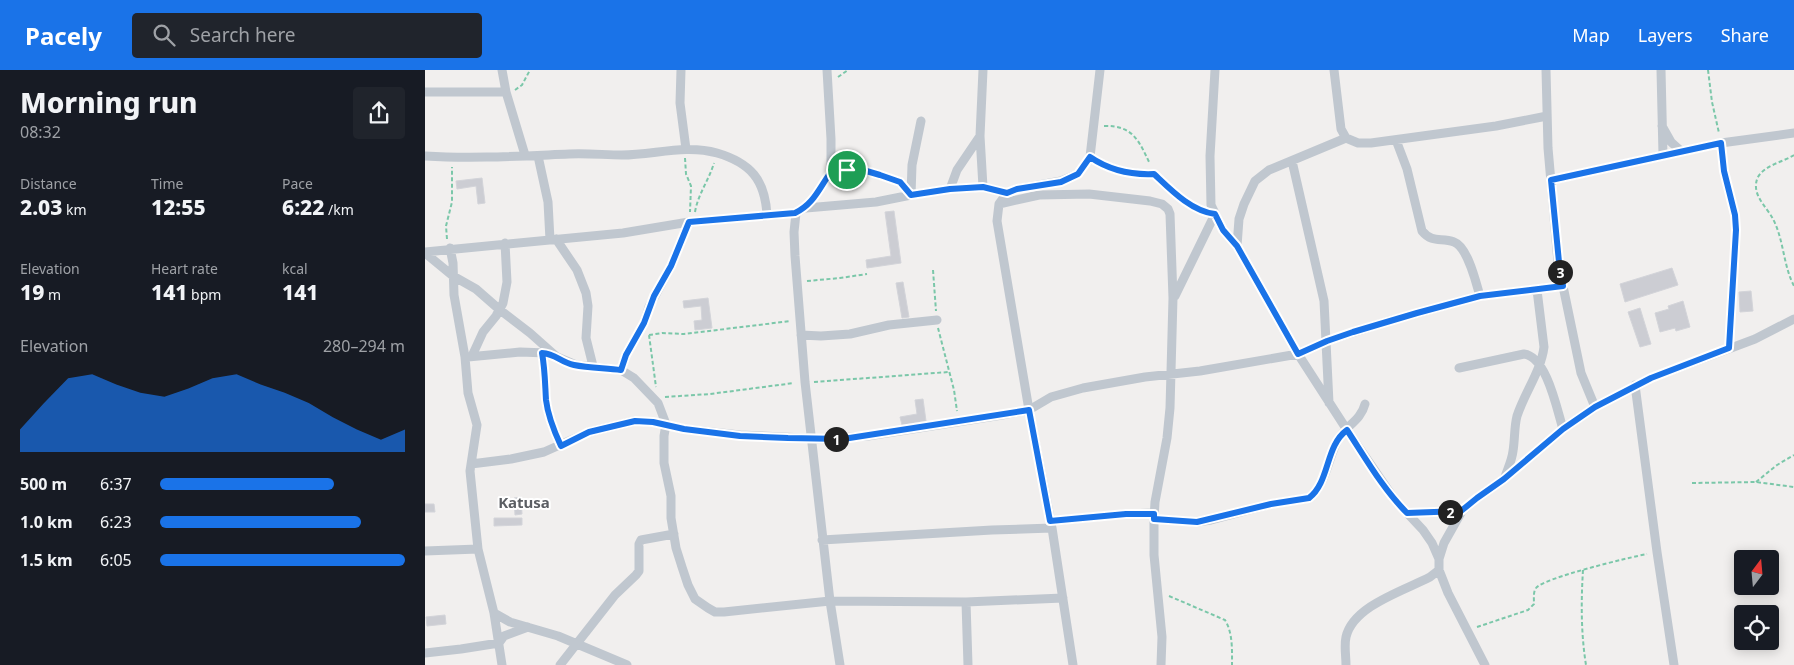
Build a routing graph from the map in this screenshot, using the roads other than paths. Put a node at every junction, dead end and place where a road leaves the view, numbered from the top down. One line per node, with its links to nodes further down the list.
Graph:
1 (502, 70): 11 (street)
2 (681, 70): 19 (street)
3 (827, 70): 27 (street)
4 (983, 70): 16 (street)
5 (1100, 70): 25 (street)
6 (1215, 70): 36 (street)
7 (1334, 70): 17 (street)
8 (1546, 70): 12 (street)
9 (1661, 70): 14 (street)
10 (425, 92): 11 (street)
11 (506, 92): 21 (street)
12 (1547, 116): 18 (street); 28 (street)
13 (921, 122): 32 (street)
14 (1661, 124): 20 (street); 22 (street)
15 (1794, 133): 20 (street)
16 (980, 136): 29 (street); 30 (street)
17 (1346, 138): 18 (street); 26 (street)
18 (1396, 140): 47 (street)
19 (686, 149): 24 (street); 37 (street)
20 (1681, 152): 22 (street)
21 (525, 155): 23 (street); 24 (street)
22 (1663, 155): 28 (street)
23 (425, 156)
24 (538, 156): 39 (street)
25 (1090, 157): 31 (street); 36 (street)
26 (1292, 161): 41 (street); 53 (street)
27 (831, 172): 32 (street); 34 (street)
28 (1551, 180): 45 (street)
29 (983, 187): 30 (street); 31 (street)
30 (950, 189): 32 (street)
31 (1007, 193): 33 (street)
32 (911, 195): 34 (street)
33 (999, 204): 48 (street); 67 (street)
34 (806, 208): 35 (street)
35 (795, 213): 37 (street); 52 (street)
36 (1215, 214): 41 (street); 48 (street)
37 (767, 215): 38 (street)
38 (692, 222): 39 (street); 61 (street)
39 (553, 240): 40 (street); 58 (street)
40 (505, 243): 42 (street); 49 (street)
41 (1237, 246): 56 (street)
42 (450, 248): 43 (street); 44 (street)
43 (425, 252): 44 (street)
44 (453, 276): 49 (street); 57 (street)
45 (1563, 286): 46 (street); 66 (street)
46 (1537, 290): 47 (street); 59 (street)
47 (1480, 296): 53 (street)
48 (1173, 298): 62 (street)
49 (500, 310): 55 (street); 57 (street)
50 (1794, 319): 63 (street)
51 (937, 320): 52 (street)
52 (801, 335): 71 (street)
53 (1327, 341): 56 (street); 64 (street)
54 (542, 353): 55 (street); 57 (street); 72 (street)
55 (552, 353): 58 (street)
56 (1298, 354): 62 (street); 64 (street)
57 (469, 357): 73 (street)
58 (593, 366): 61 (street)
59 (1539, 366): 60 (street); 69 (street); 74 (street)
60 (1459, 368)
61 (621, 370): 68 (street)
62 (1171, 374): 67 (street); 77 (street)
63 (1635, 384): 66 (street); 102 (street)
64 (1329, 403): 70 (street)
65 (1365, 404): 70 (street)
66 (1595, 407): 69 (street)
67 (1029, 410): 71 (street); 78 (street)
68 (666, 424): 71 (street); 72 (street); 79 (street)
69 (1563, 429): 74 (street)
70 (1347, 430): 76 (street); 77 (street)
71 (811, 439): 80 (street)
72 (561, 446): 73 (street)
73 (471, 464): 81 (street)
74 (1504, 479): 75 (street)
75 (1461, 511): 76 (street); 83 (street)
76 (1407, 513): 83 (street)
77 (1154, 516): 78 (street); 99 (street)
78 (1051, 525): 80 (street); 85 (street)
79 (674, 534): 86 (street); 91 (street)
80 (822, 540): 86 (street)
81 (479, 549): 82 (street); 88 (street)
82 (425, 551)
83 (1439, 559): 84 (street)
84 (1439, 570): 100 (street); 101 (street)
85 (1063, 598): 87 (street); 98 (street)
86 (830, 601): 87 (street); 96 (street)
87 (966, 602): 97 (street)
88 (494, 613): 89 (street); 90 (street)
89 (529, 627): 90 (street); 91 (street)
90 (499, 643): 92 (street); 93 (street)
91 (577, 644): 94 (street); 95 (street)
92 (425, 653)
93 (502, 665)
94 (560, 665)
95 (627, 665)
96 (840, 665)
97 (968, 665)
98 (1073, 665)
99 (1161, 665)
100 (1346, 665)
101 (1485, 665)
102 (1674, 665)

